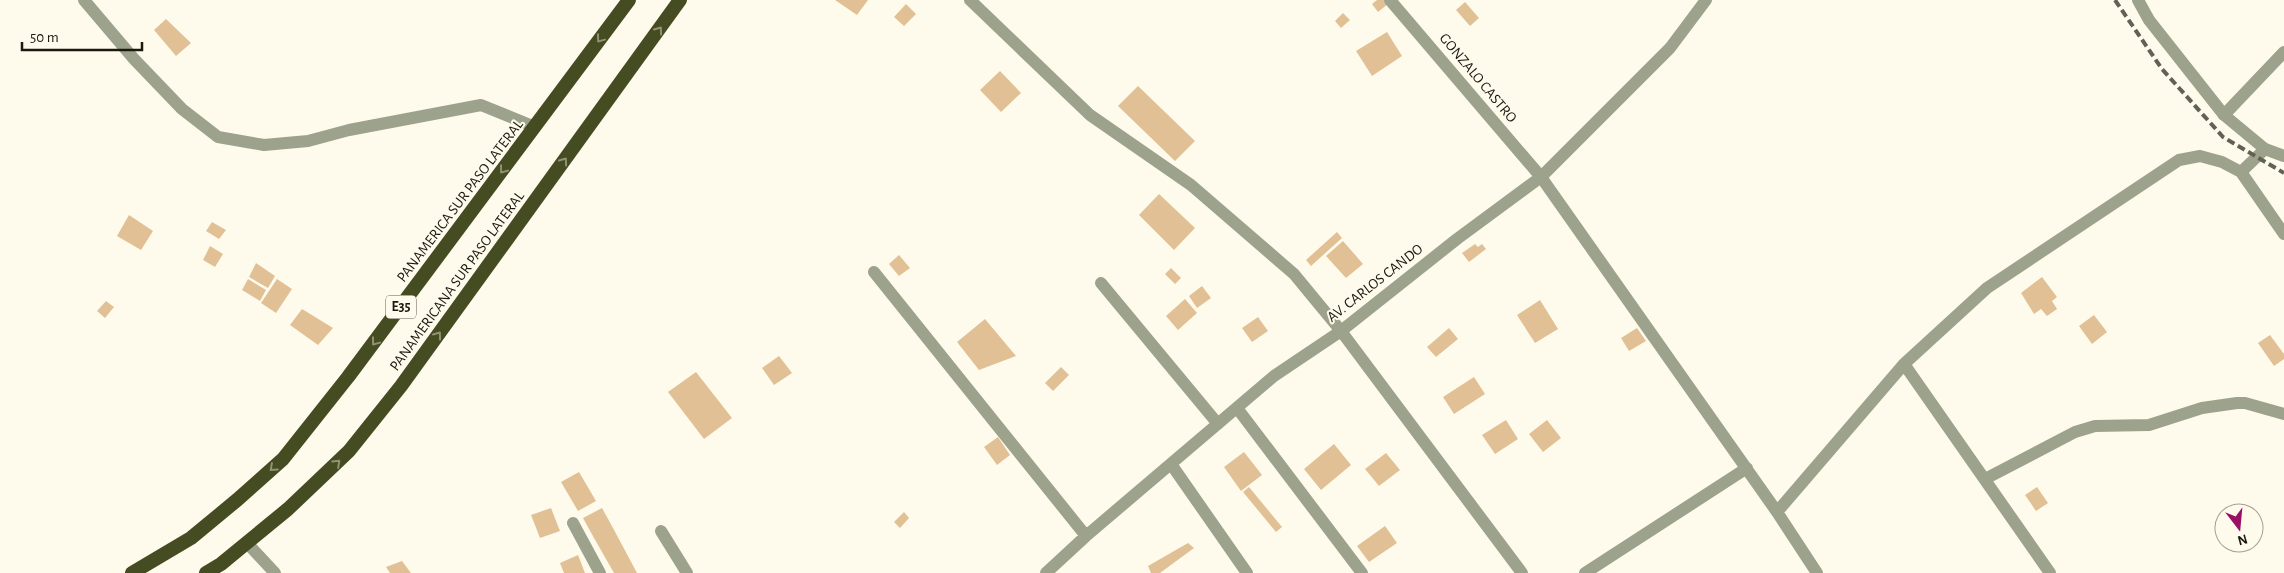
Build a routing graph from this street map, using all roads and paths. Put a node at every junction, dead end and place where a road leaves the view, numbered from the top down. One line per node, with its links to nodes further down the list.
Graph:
1 (84, 0): 10 (street)
2 (629, 0): 10 (highway, PANAMERICA SUR PASO LATERAL / E35, one-way to 10)
3 (680, 0): 30 (highway, PANAMERICANA SUR PASO LATERAL, one-way to 3)
4 (970, 0): 18 (street)
5 (1390, 0): 14 (street, GONZALO CASTRO)
6 (1706, 0): 14 (street, AV. CARLOS CANDO)
7 (2138, 0): 9 (street)
8 (2284, 52): 9 (street)
9 (2224, 115): 11 (street)
10 (535, 127): 31 (highway, PANAMERICA SUR PASO LATERAL / E35, one-way to 31)
11 (2265, 149): 12 (street); 13 (street)
12 (2284, 156)
13 (2241, 172): 15 (street); 19 (street)
14 (1541, 177): 18 (street, AV. CARLOS CANDO); 24 (street, GONZALO CASTRO)
15 (2284, 234)
16 (874, 272): 29 (street)
17 (1101, 283): 22 (street)
18 (1340, 331): 20 (street, AV. CARLOS CANDO); 39 (street)
19 (1904, 364): 25 (street); 26 (street)
20 (1237, 408): 22 (street, AV. CARLOS CANDO); 38 (street)
21 (2284, 414): 25 (street)
22 (1218, 424): 23 (street, AV. CARLOS CANDO)
23 (1171, 464): 29 (street, AV. CARLOS CANDO); 37 (street)
24 (1747, 468): 26 (street, GONZALO CASTRO); 40 (street)
25 (1985, 480): 42 (street)
26 (1777, 512): 41 (street, GONZALO CASTRO)
27 (573, 523): 34 (street)
28 (660, 531): 35 (street)
29 (1086, 536): 36 (street, AV. CARLOS CANDO)
30 (247, 543): 32 (highway, PANAMERICANA SUR PASO LATERAL); 33 (street)
31 (132, 573)
32 (206, 573)
33 (275, 573)
34 (600, 573)
35 (687, 573)
36 (1046, 573)
37 (1247, 573)
38 (1362, 573)
39 (1522, 573)
40 (1585, 573)
41 (1818, 573)
42 (2050, 573)

